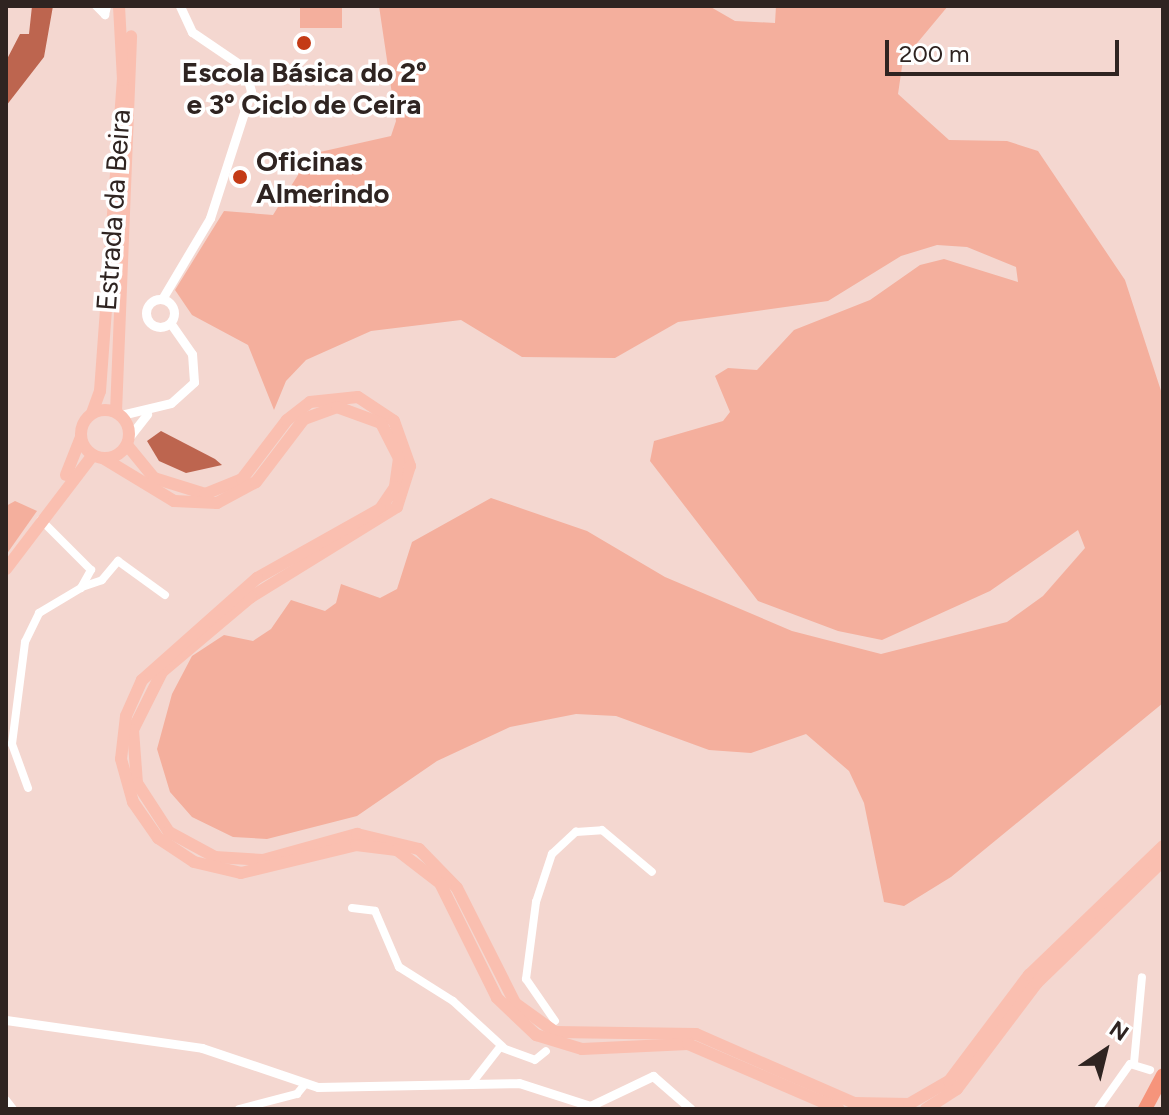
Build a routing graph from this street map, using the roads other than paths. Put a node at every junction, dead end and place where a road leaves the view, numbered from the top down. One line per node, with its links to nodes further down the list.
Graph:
1 (96, 6): 2 (street)
2 (107, 6)
3 (119, 6): 8 (main road, Estrada da Beira)
4 (127, 6): 9 (main road, Estrada da Beira)
5 (180, 6): 6 (street)
6 (162, 299): 7 (street); 7 (street)
7 (170, 323): 10 (street)
8 (92, 413): 9 (main road); 11 (main road, Estrada da Beira)
9 (118, 414): 10 (street); 12 (main road)
10 (147, 414): 12 (street)
11 (81, 437): 13 (main road); 14 (main road)
12 (128, 440): 13 (main road); 20 (main road)
13 (98, 456): 14 (main road); 38 (main road)
14 (60, 489): 15 (main road)
15 (41, 519): 16 (main road); 17 (street)
16 (6, 569)
17 (81, 588): 18 (street); 19 (street)
18 (165, 595)
19 (28, 788)
20 (1163, 846)
21 (1163, 861): 39 (main road)
22 (652, 872): 26 (street)
23 (352, 908): 27 (street)
24 (1142, 977): 29 (street)
25 (6, 1020): 32 (street)
26 (555, 1021)
27 (503, 1047): 28 (street); 31 (street)
28 (546, 1051)
29 (1134, 1063): 30 (street); 40 (street)
30 (1156, 1072): 34 (highway)
31 (472, 1083): 32 (street); 35 (street)
32 (305, 1084): 37 (street)
33 (6, 1100): 36 (street)
34 (1149, 1102)
35 (689, 1107)
36 (13, 1109)
37 (239, 1109)
38 (839, 1109)
39 (926, 1109)
40 (1098, 1109)

